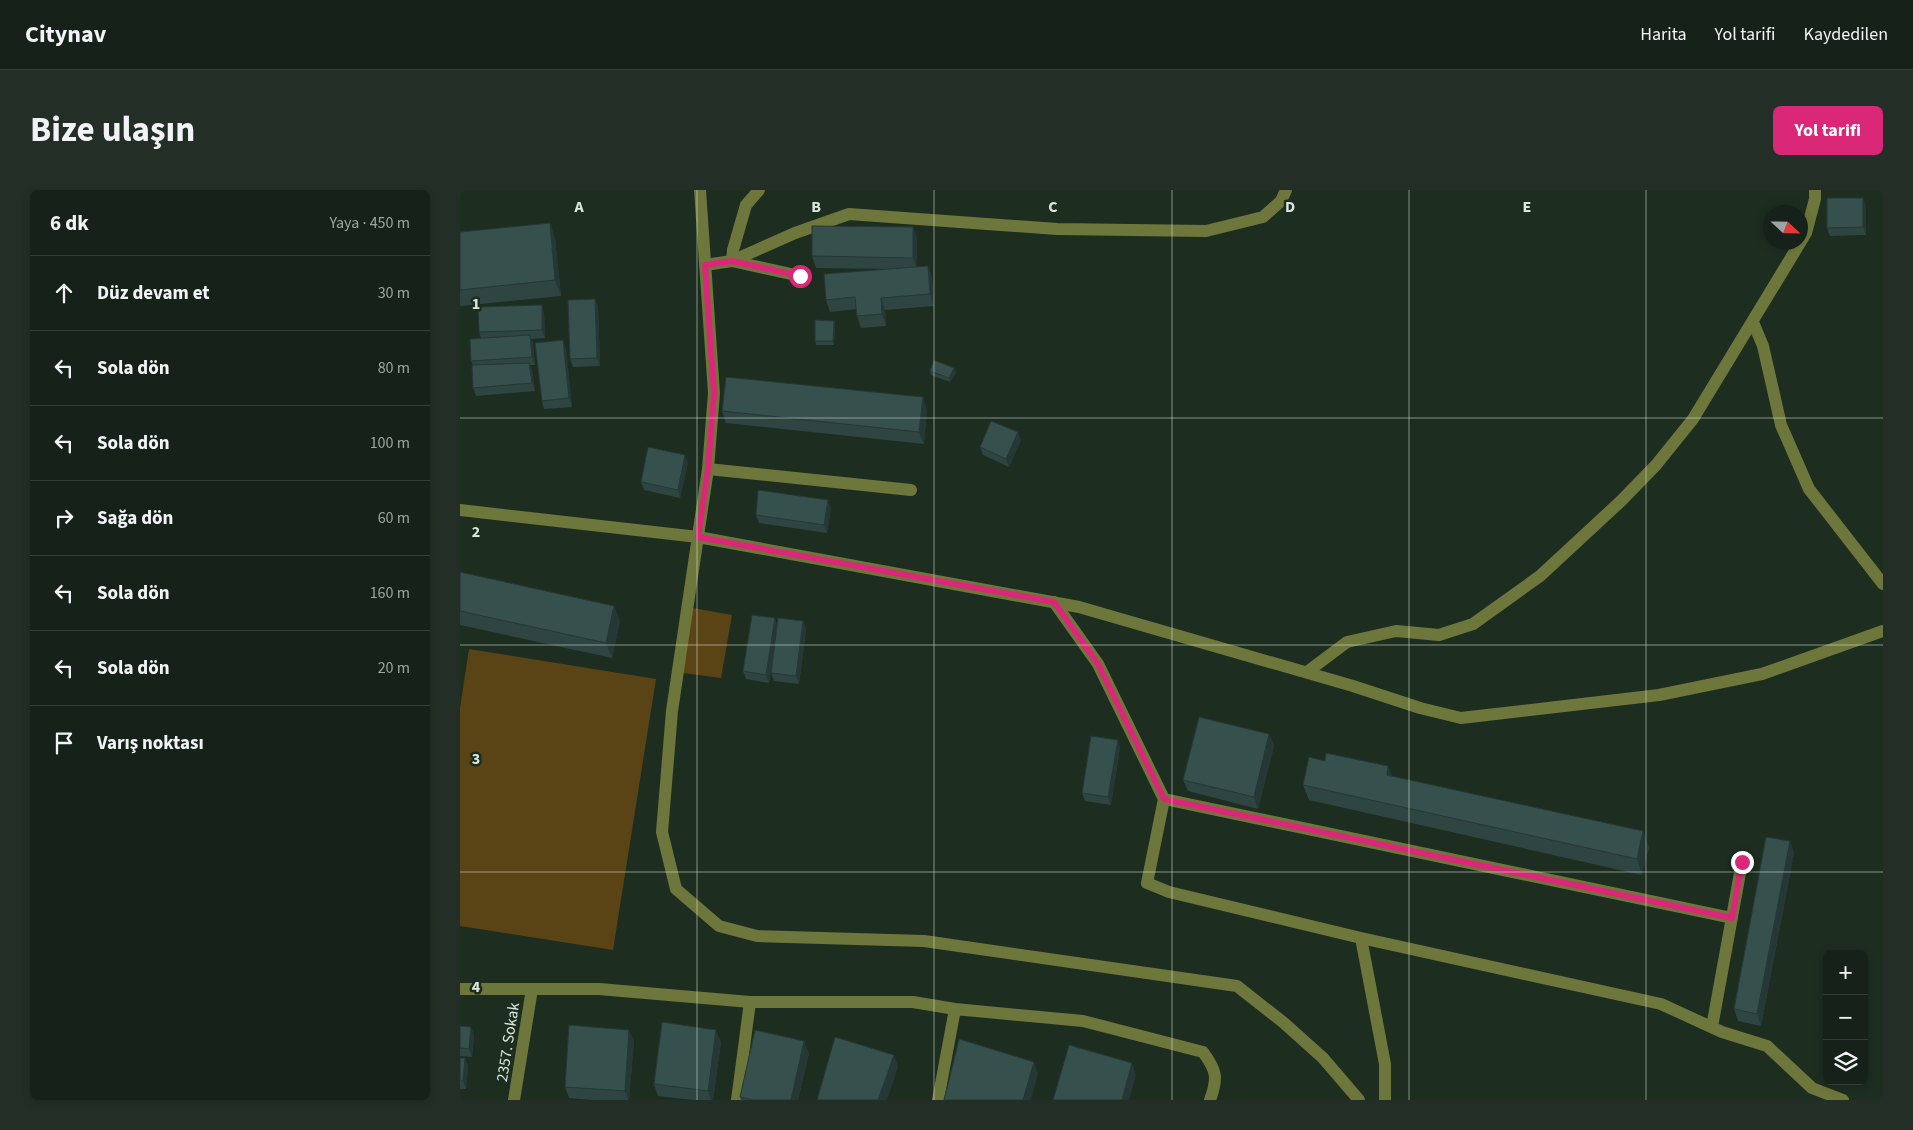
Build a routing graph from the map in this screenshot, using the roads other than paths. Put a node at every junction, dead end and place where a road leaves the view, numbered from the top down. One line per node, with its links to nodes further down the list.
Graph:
1 (700, 190): 6 (street)
2 (759, 190): 5 (street)
3 (1286, 190): 5 (street)
4 (1815, 190): 8 (street)
5 (732, 261): 6 (street); 7 (street)
6 (705, 265): 9 (street)
7 (800, 276)
8 (1752, 322): 13 (street); 16 (street)
9 (708, 469): 10 (street); 12 (street)
10 (911, 490)
11 (460, 510): 12 (street)
12 (698, 537): 14 (street); 30 (street)
13 (1883, 584)
14 (1054, 602): 16 (street); 17 (street)
15 (1883, 631): 16 (street)
16 (1307, 672)
17 (1164, 799): 19 (street); 20 (street)
18 (1742, 862): 19 (street)
19 (1732, 918): 25 (street)
20 (1361, 938): 25 (street); 31 (street)
21 (460, 988): 22 (street)
22 (532, 989): 23 (street); 26 (street, 2357. Sokak)
23 (750, 1002): 24 (street); 27 (street)
24 (955, 1009): 28 (street); 29 (street)
25 (1712, 1027): 32 (street)
26 (514, 1100)
27 (737, 1100)
28 (938, 1100)
29 (1210, 1100)
30 (1359, 1100)
31 (1386, 1100)
32 (1843, 1100)

